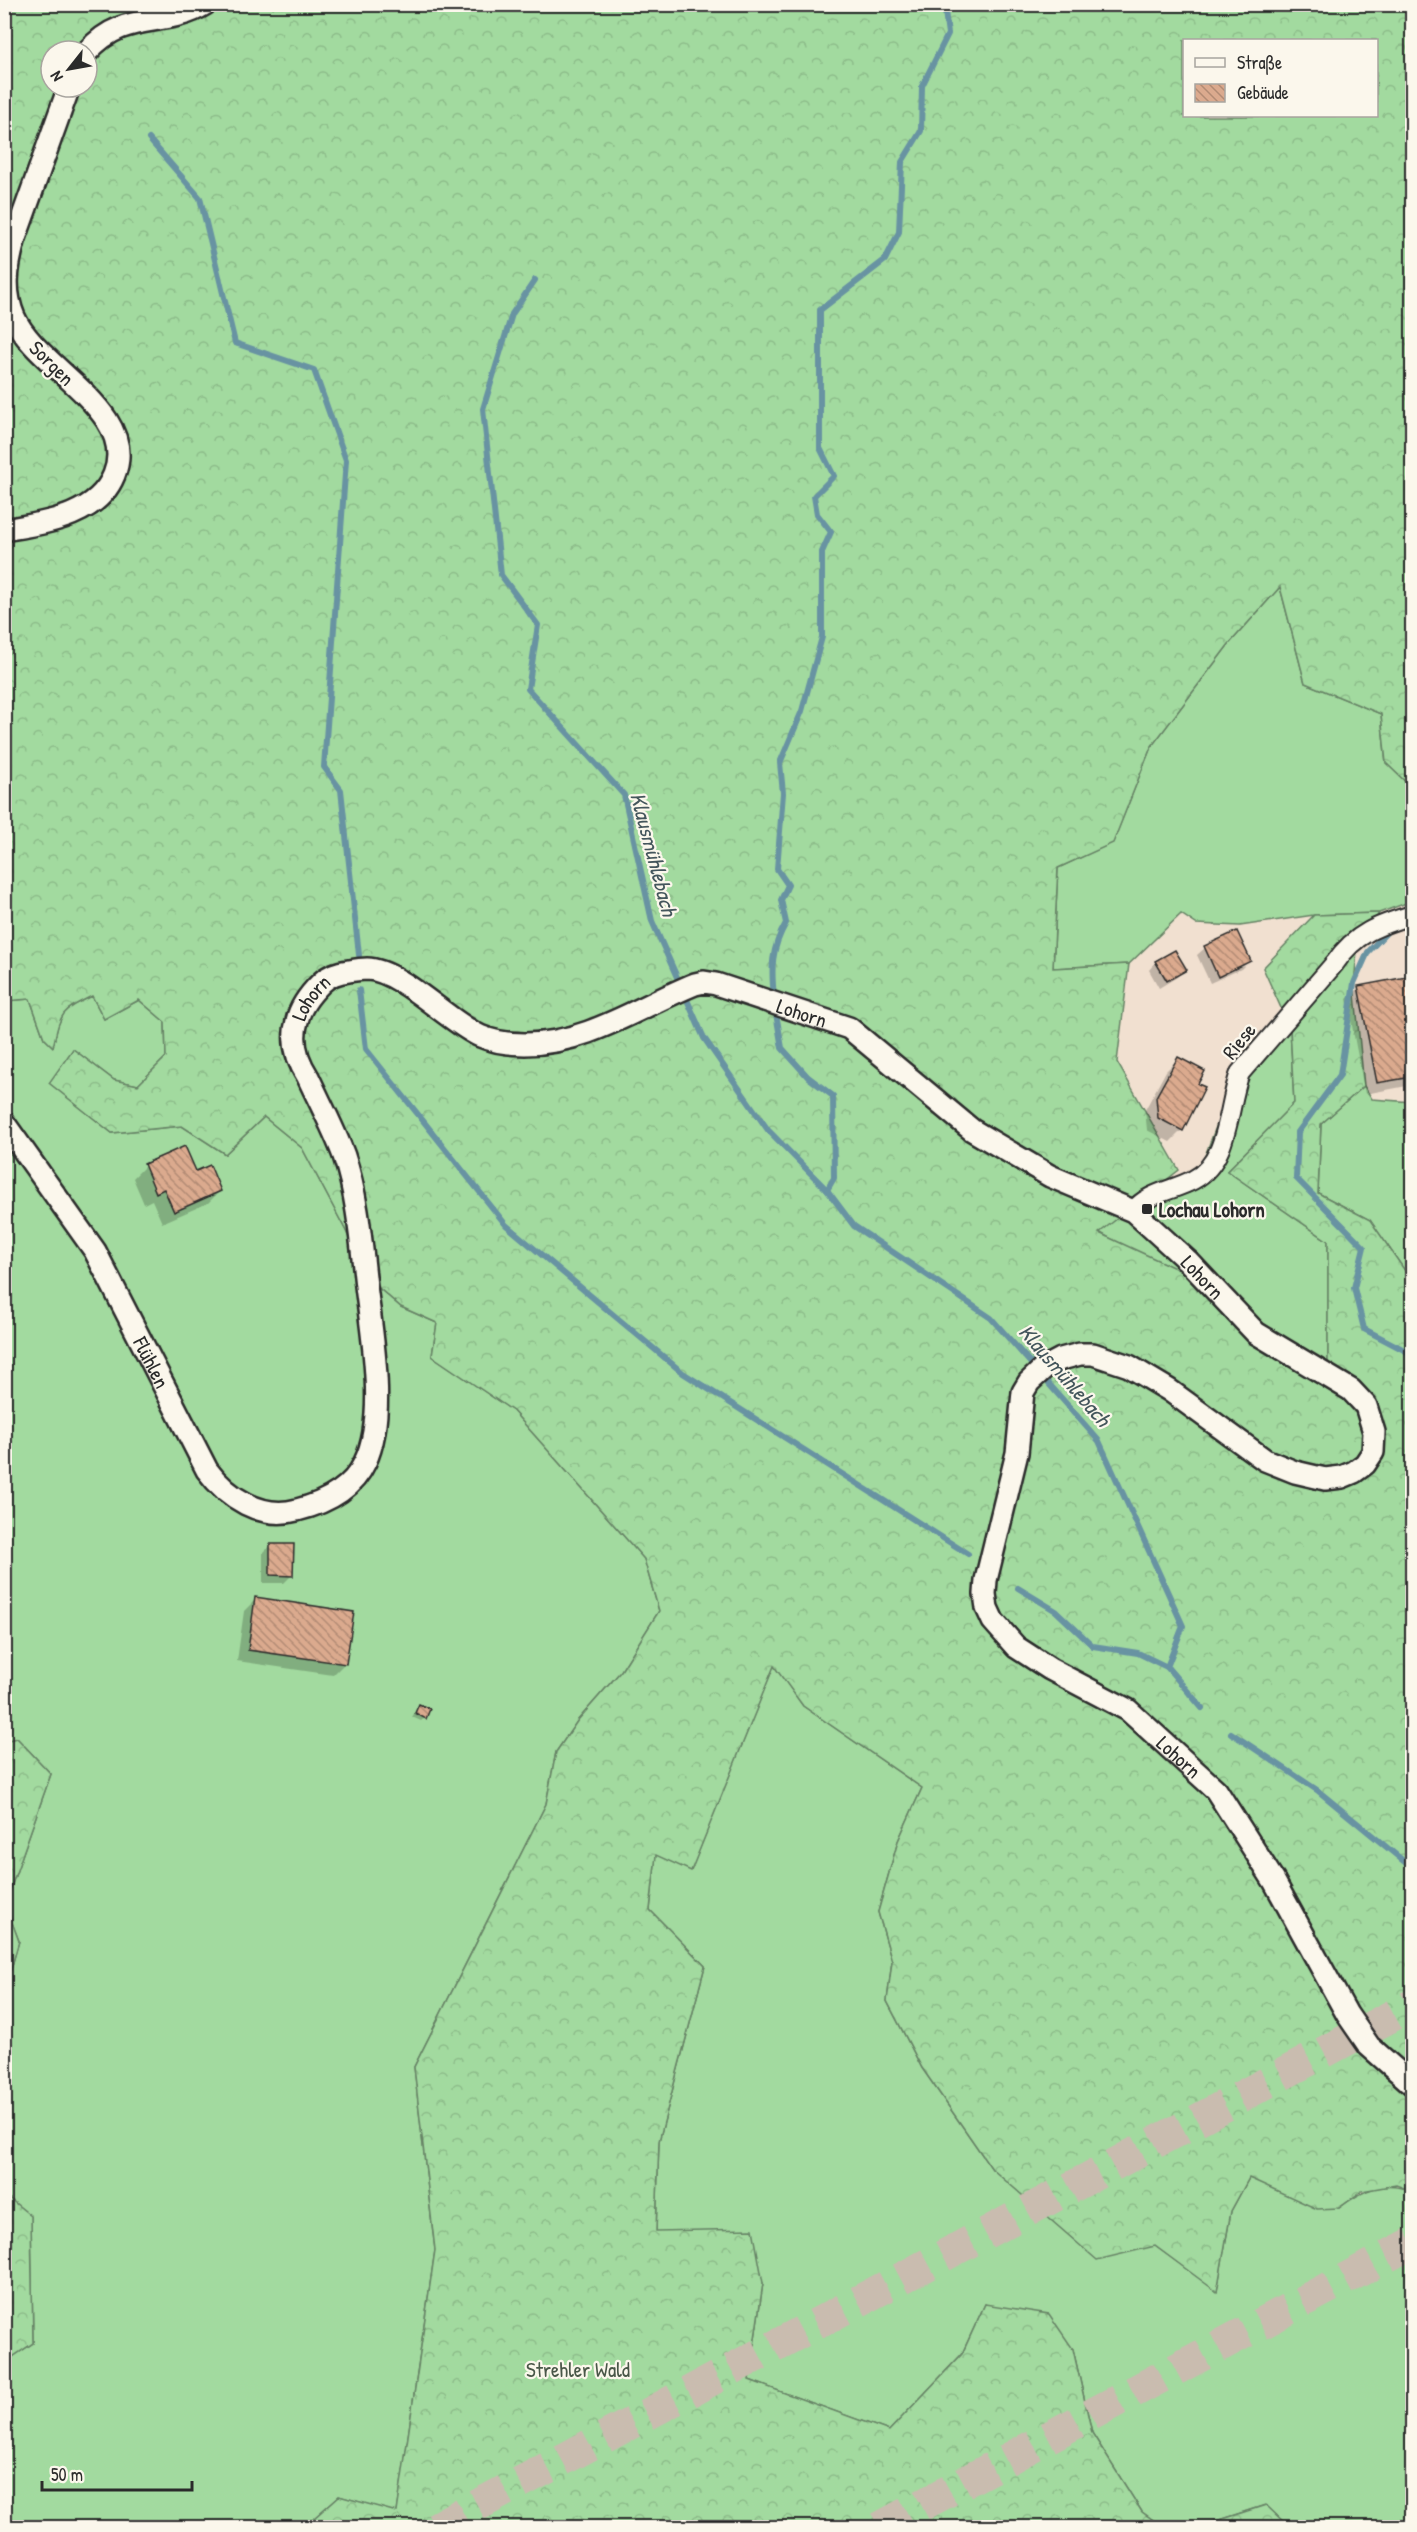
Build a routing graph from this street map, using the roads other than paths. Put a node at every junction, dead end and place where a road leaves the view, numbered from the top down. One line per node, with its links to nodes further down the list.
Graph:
1 (205, 4): 2 (street)
2 (99, 40)
3 (65, 99): 4 (street, Sorgen)
4 (4, 530)
5 (1413, 915): 7 (street, Riese)
6 (4, 1124): 8 (street, Flühlen)
7 (1133, 1212): 8 (street, Lohorn); 9 (street, Lohorn)
8 (346, 1487)
9 (1413, 2084)

